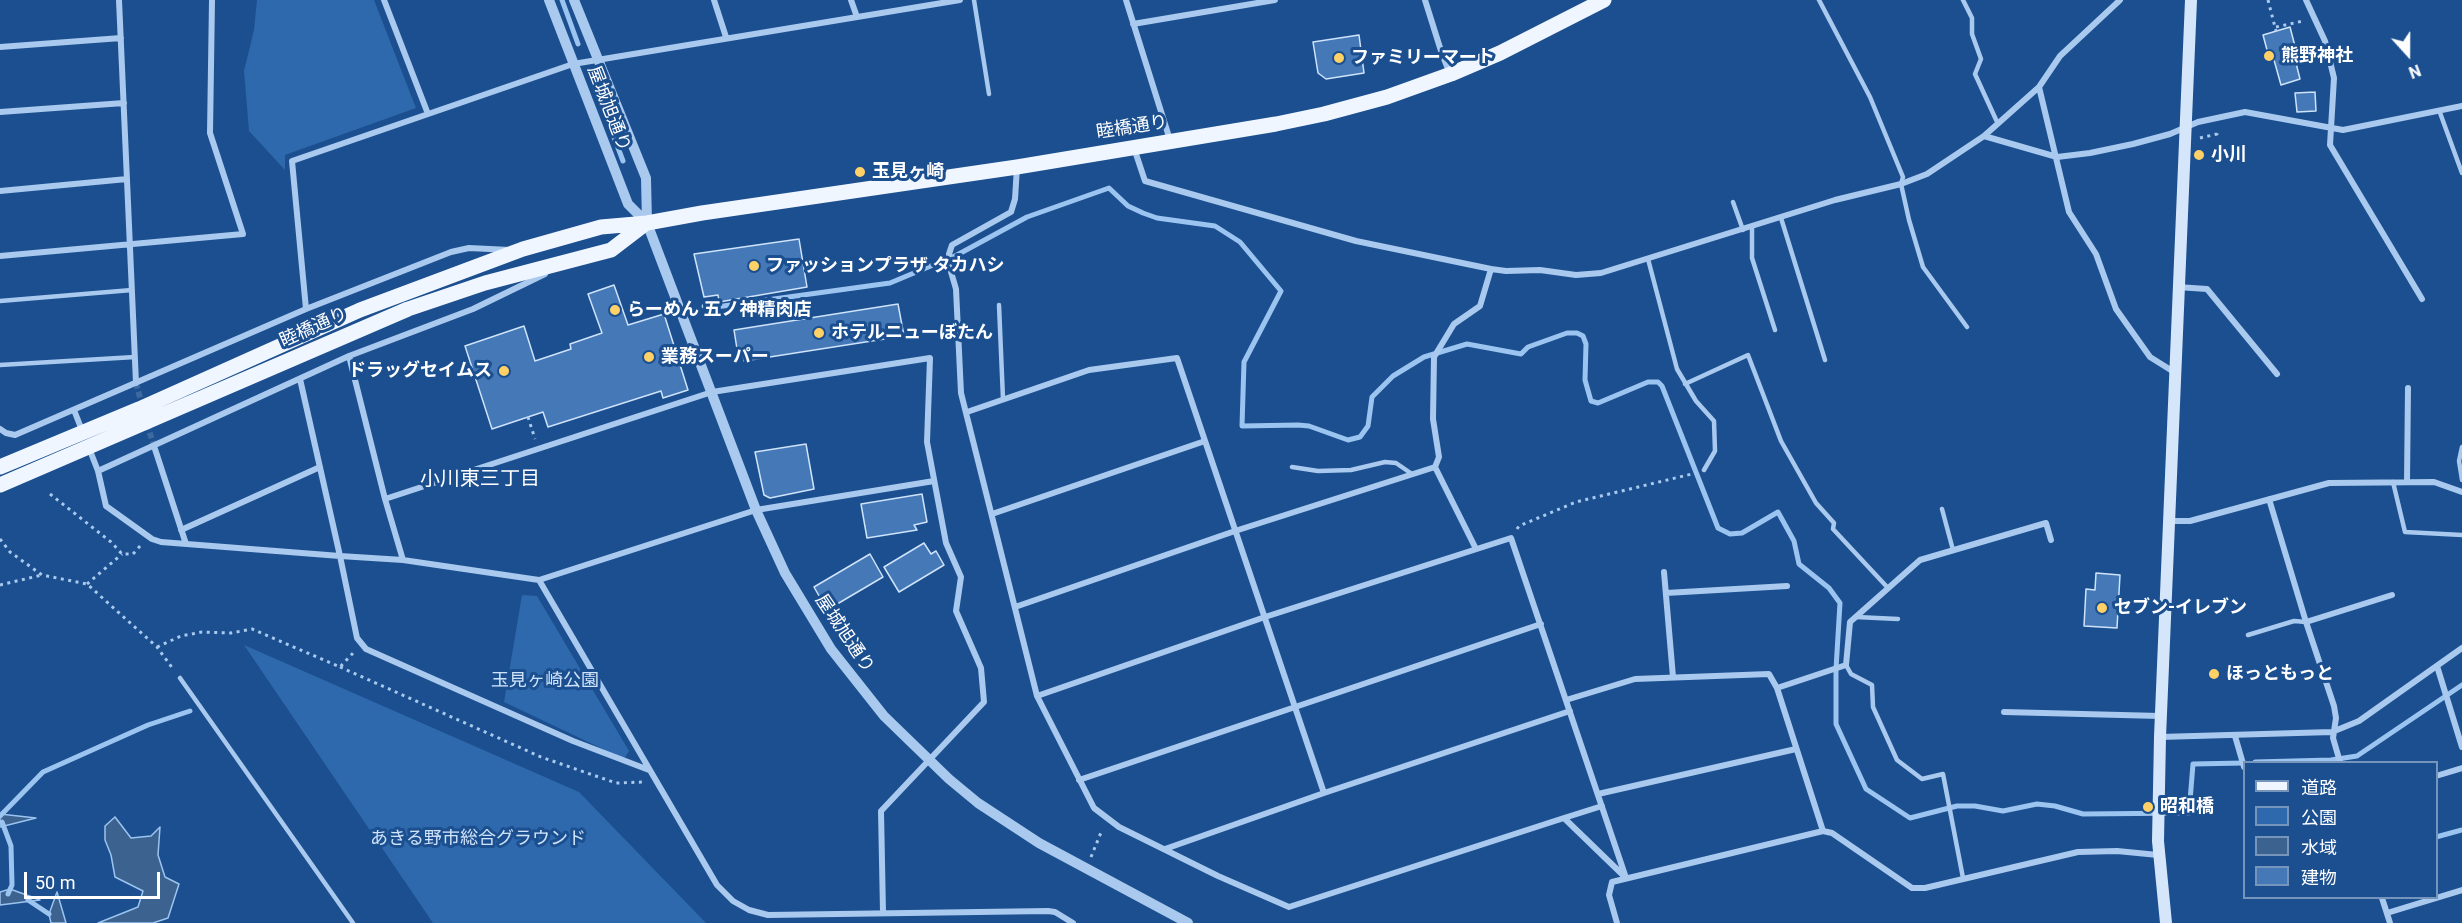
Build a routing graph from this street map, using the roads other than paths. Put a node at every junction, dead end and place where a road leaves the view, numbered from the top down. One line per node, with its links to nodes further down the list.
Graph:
1 (119, 0): 23 (street)
2 (212, 0): 52 (street)
3 (384, 0): 34 (street)
4 (549, 0): 26 (street, 屋城旭通り)
5 (574, 0): 25 (street, 屋城旭通り)
6 (714, 0): 22 (street)
7 (851, 0): 20 (street)
8 (960, 0): 20 (street)
9 (974, 0): 29 (lane)
10 (1126, 0): 21 (street)
11 (1275, 0): 19 (street)
12 (1425, 0): 27 (street)
13 (1604, 0): 27 (main road, 睦橋通り)
14 (1819, 0): 45 (lane)
15 (1964, 0): 35 (lane)
16 (2120, 0): 28 (street)
17 (2191, 0): 36 (main road)
18 (2306, 0): 37 (street)
19 (1266, 1): 21 (street)
20 (857, 17): 22 (street)
21 (1133, 24): 39 (street)
22 (726, 37): 25 (street)
23 (121, 38): 24 (street); 30 (street)
24 (0, 47)
25 (598, 60): 26 (street); 49 (street, 屋城旭通り)
26 (573, 64): 34 (street); 49 (street, 屋城旭通り)
27 (1450, 74): 39 (main road, 睦橋通り)
28 (2039, 87): 35 (street); 41 (street)
29 (989, 94)
30 (124, 103): 33 (street); 44 (street)
31 (2462, 106): 32 (street)
32 (2439, 110): 37 (street); 43 (lane)
33 (0, 112)
34 (428, 114): 63 (street)
35 (1998, 124): 38 (street)
36 (2184, 128): 37 (street); 41 (street); 58 (main road)
37 (2332, 129): 60 (street)
38 (1984, 136): 41 (street); 45 (street)
39 (1171, 142): 40 (main road, 睦橋通り)
40 (1134, 148): 42 (main road, 睦橋通り); 57 (street)
41 (2057, 157): 70 (street)
42 (1017, 167): 49 (main road, 睦橋通り); 79 (street)
43 (2462, 173)
44 (127, 179): 46 (street); 52 (street)
45 (1901, 184): 48 (street); 64 (lane)
46 (0, 191)
47 (1733, 202): 51 (lane)
48 (1781, 218): 50 (street); 68 (lane)
49 (647, 223): 53 (main road, 睦橋通り); 56 (main road, 睦橋通り); 76 (street, 屋城旭通り)
50 (1752, 228): 51 (street); 65 (lane)
51 (1743, 230): 55 (street)
52 (130, 244): 54 (street); 59 (street)
53 (518, 250): 63 (street); 84 (main road, 睦橋通り)
54 (0, 256)
55 (1648, 259): 57 (street); 74 (lane)
56 (569, 262): 67 (street); 95 (main road, 睦橋通り)
57 (1491, 269): 87 (street)
58 (2177, 287): 70 (main road); 71 (street)
59 (132, 290): 61 (lane); 66 (street)
60 (2422, 299)
61 (0, 301)
62 (999, 305): 77 (lane)
63 (306, 309): 73 (street)
64 (1966, 327)
65 (1775, 330)
66 (135, 357): 69 (lane); 73 (street)
67 (349, 357): 72 (street); 97 (street)
68 (1826, 360)
69 (0, 365)
70 (2174, 372): 102 (main road)
71 (2277, 374)
72 (300, 380): 82 (street); 85 (street)
73 (136, 383): 78 (street)
74 (1685, 384): 88 (lane); 115 (lane)
75 (2408, 388): 93 (street)
76 (712, 392): 92 (street); 97 (street); 100 (street, 屋城旭通り)
77 (1003, 399): 79 (street); 81 (street)
78 (74, 410): 80 (street); 89 (street)
79 (967, 412): 101 (street)
80 (0, 429)
81 (1205, 441): 101 (street); 104 (street)
82 (154, 446): 89 (street); 103 (street)
83 (2462, 447): 91 (lane)
84 (0, 467)
85 (320, 467): 103 (street); 110 (street)
86 (1292, 467): 90 (lane)
87 (1435, 467): 90 (street); 108 (street)
88 (1704, 470)
89 (98, 471): 107 (street)
90 (1412, 474): 104 (street)
91 (2462, 480)
92 (934, 481): 100 (street); 143 (street)
93 (2407, 482): 94 (street); 96 (street)
94 (2393, 483): 98 (street); 105 (lane)
95 (0, 485)
96 (2462, 492)
97 (385, 499): 111 (street)
98 (2269, 499): 102 (street); 122 (street)
99 (1942, 509): 109 (lane)
100 (756, 510): 113 (street); 143 (street, 屋城旭通り)
101 (992, 514): 118 (street)
102 (2168, 521): 136 (main road)
103 (181, 530): 107 (street)
104 (1235, 531): 118 (street); 120 (street)
105 (2462, 535)
106 (2051, 540): 109 (street)
107 (186, 544): 110 (street)
108 (1476, 549): 120 (street); 123 (street)
109 (1953, 550): 115 (street)
110 (340, 556): 111 (street); 147 (street)
111 (403, 560): 113 (street)
112 (1664, 572): 116 (street)
113 (539, 580): 147 (street)
114 (1787, 586): 116 (street)
115 (1888, 588): 119 (street)
116 (1666, 593): 128 (street)
117 (2392, 595): 122 (street)
118 (1015, 607): 131 (street)
119 (1856, 617): 121 (lane); 126 (street)
120 (1265, 618): 131 (street); 133 (street)
121 (1898, 619)
122 (2306, 622): 124 (lane); 138 (street)
123 (1541, 624): 132 (street); 133 (street)
124 (2248, 635)
125 (2462, 648): 127 (street)
126 (1843, 665): 130 (street); 158 (lane)
127 (2437, 666): 137 (street); 138 (street)
128 (1673, 677): 130 (street); 132 (street)
129 (180, 678): 165 (lane)
130 (1777, 688): 142 (street)
131 (1037, 696): 149 (street)
132 (1566, 700): 134 (street)
133 (1295, 707): 149 (street); 150 (street)
134 (1570, 711): 150 (street); 151 (street)
135 (2004, 712): 136 (street)
136 (2160, 716): 140 (main road)
137 (2460, 731): 141 (street)
138 (2332, 732): 139 (street); 144 (street)
139 (2235, 736): 140 (street); 145 (street)
140 (2160, 737): 156 (main road)
141 (2462, 747)
142 (1796, 749): 151 (street); 154 (street)
143 (930, 761): 163 (street); 167 (street, 屋城旭通り)
144 (2340, 761)
145 (2243, 763)
146 (2462, 768): 148 (street)
147 (650, 771): 163 (street)
148 (2438, 776)
149 (1079, 780): 155 (street)
150 (1324, 793): 155 (street)
151 (1598, 794): 152 (street)
152 (1602, 806): 153 (street); 157 (street)
153 (1564, 818): 155 (street); 157 (street)
154 (1823, 831): 157 (street); 158 (street)
155 (1166, 849)
156 (2158, 855): 158 (street); 169 (main road)
157 (1626, 878): 168 (street)
158 (1963, 878)
159 (2462, 890): 160 (street)
160 (2438, 897)
161 (2383, 899): 164 (street)
162 (2433, 899): 164 (street)
163 (883, 912): 166 (street)
164 (2387, 913): 170 (street)
165 (353, 923)
166 (1073, 923)
167 (1188, 923)
168 (1617, 923)
169 (2166, 923)
170 (2390, 923)

